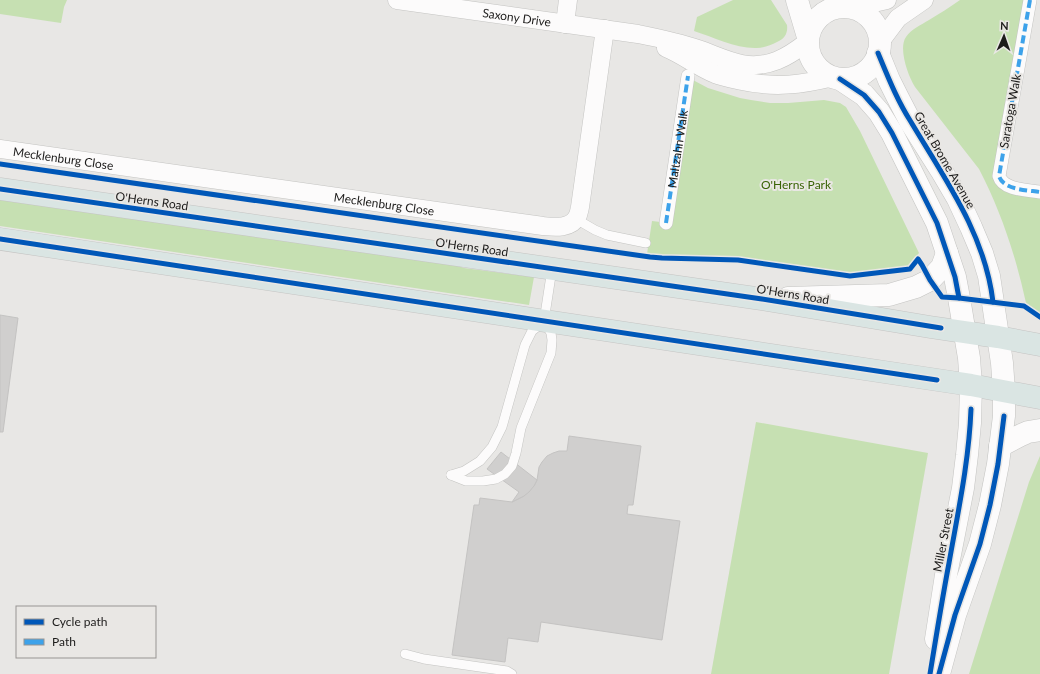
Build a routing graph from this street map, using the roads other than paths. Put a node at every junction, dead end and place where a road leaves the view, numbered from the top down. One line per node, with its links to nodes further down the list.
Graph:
1 (396, 0): 8 (street, Saxony Drive)
2 (568, 0): 8 (street)
3 (797, 0): 11 (street)
4 (887, 0): 7 (street)
5 (924, 0): 12 (street)
6 (1030, 0): 17 (street, Saratoga Walk)
7 (841, 5): 11 (street); 12 (street)
8 (565, 24): 9 (street, Saxony Drive)
9 (605, 29): 10 (street, Saxony Drive); 18 (street)
10 (638, 34): 11 (street, Saxony Drive); 14 (street, Saxony Drive)
11 (807, 40): 14 (street)
12 (879, 47): 14 (street); 27 (street, Great Brome Avenue)
13 (688, 76): 19 (street, Maltzahn Walk)
14 (837, 78): 22 (street)
15 (0, 149): 18 (street, Mecklenburg Close)
16 (0, 189): 23 (main road, O'Herns Road)
17 (1040, 192)
18 (576, 219): 21 (lane)
19 (666, 223)
20 (0, 239): 25 (main road)
21 (646, 243)
22 (947, 253): 24 (street); 26 (street)
23 (552, 269): 24 (main road, O'Herns Road); 25 (lane)
24 (762, 299): 26 (main road, O'Herns Road)
25 (544, 321): 25 (lane); 29 (main road)
26 (964, 332): 27 (main road, O'Herns Road); 29 (street, Miller Street)
27 (998, 337): 28 (main road, O'Herns Road); 30 (street, Great Brome Avenue)
28 (1040, 345)
29 (971, 385): 30 (main road); 36 (street, Miller Street)
30 (1004, 391): 31 (main road); 33 (street)
31 (1040, 398)
32 (1040, 430): 33 (street)
33 (1000, 446): 37 (street)
34 (404, 654): 35 (lane)
35 (512, 674)
36 (930, 674)
37 (938, 674)

